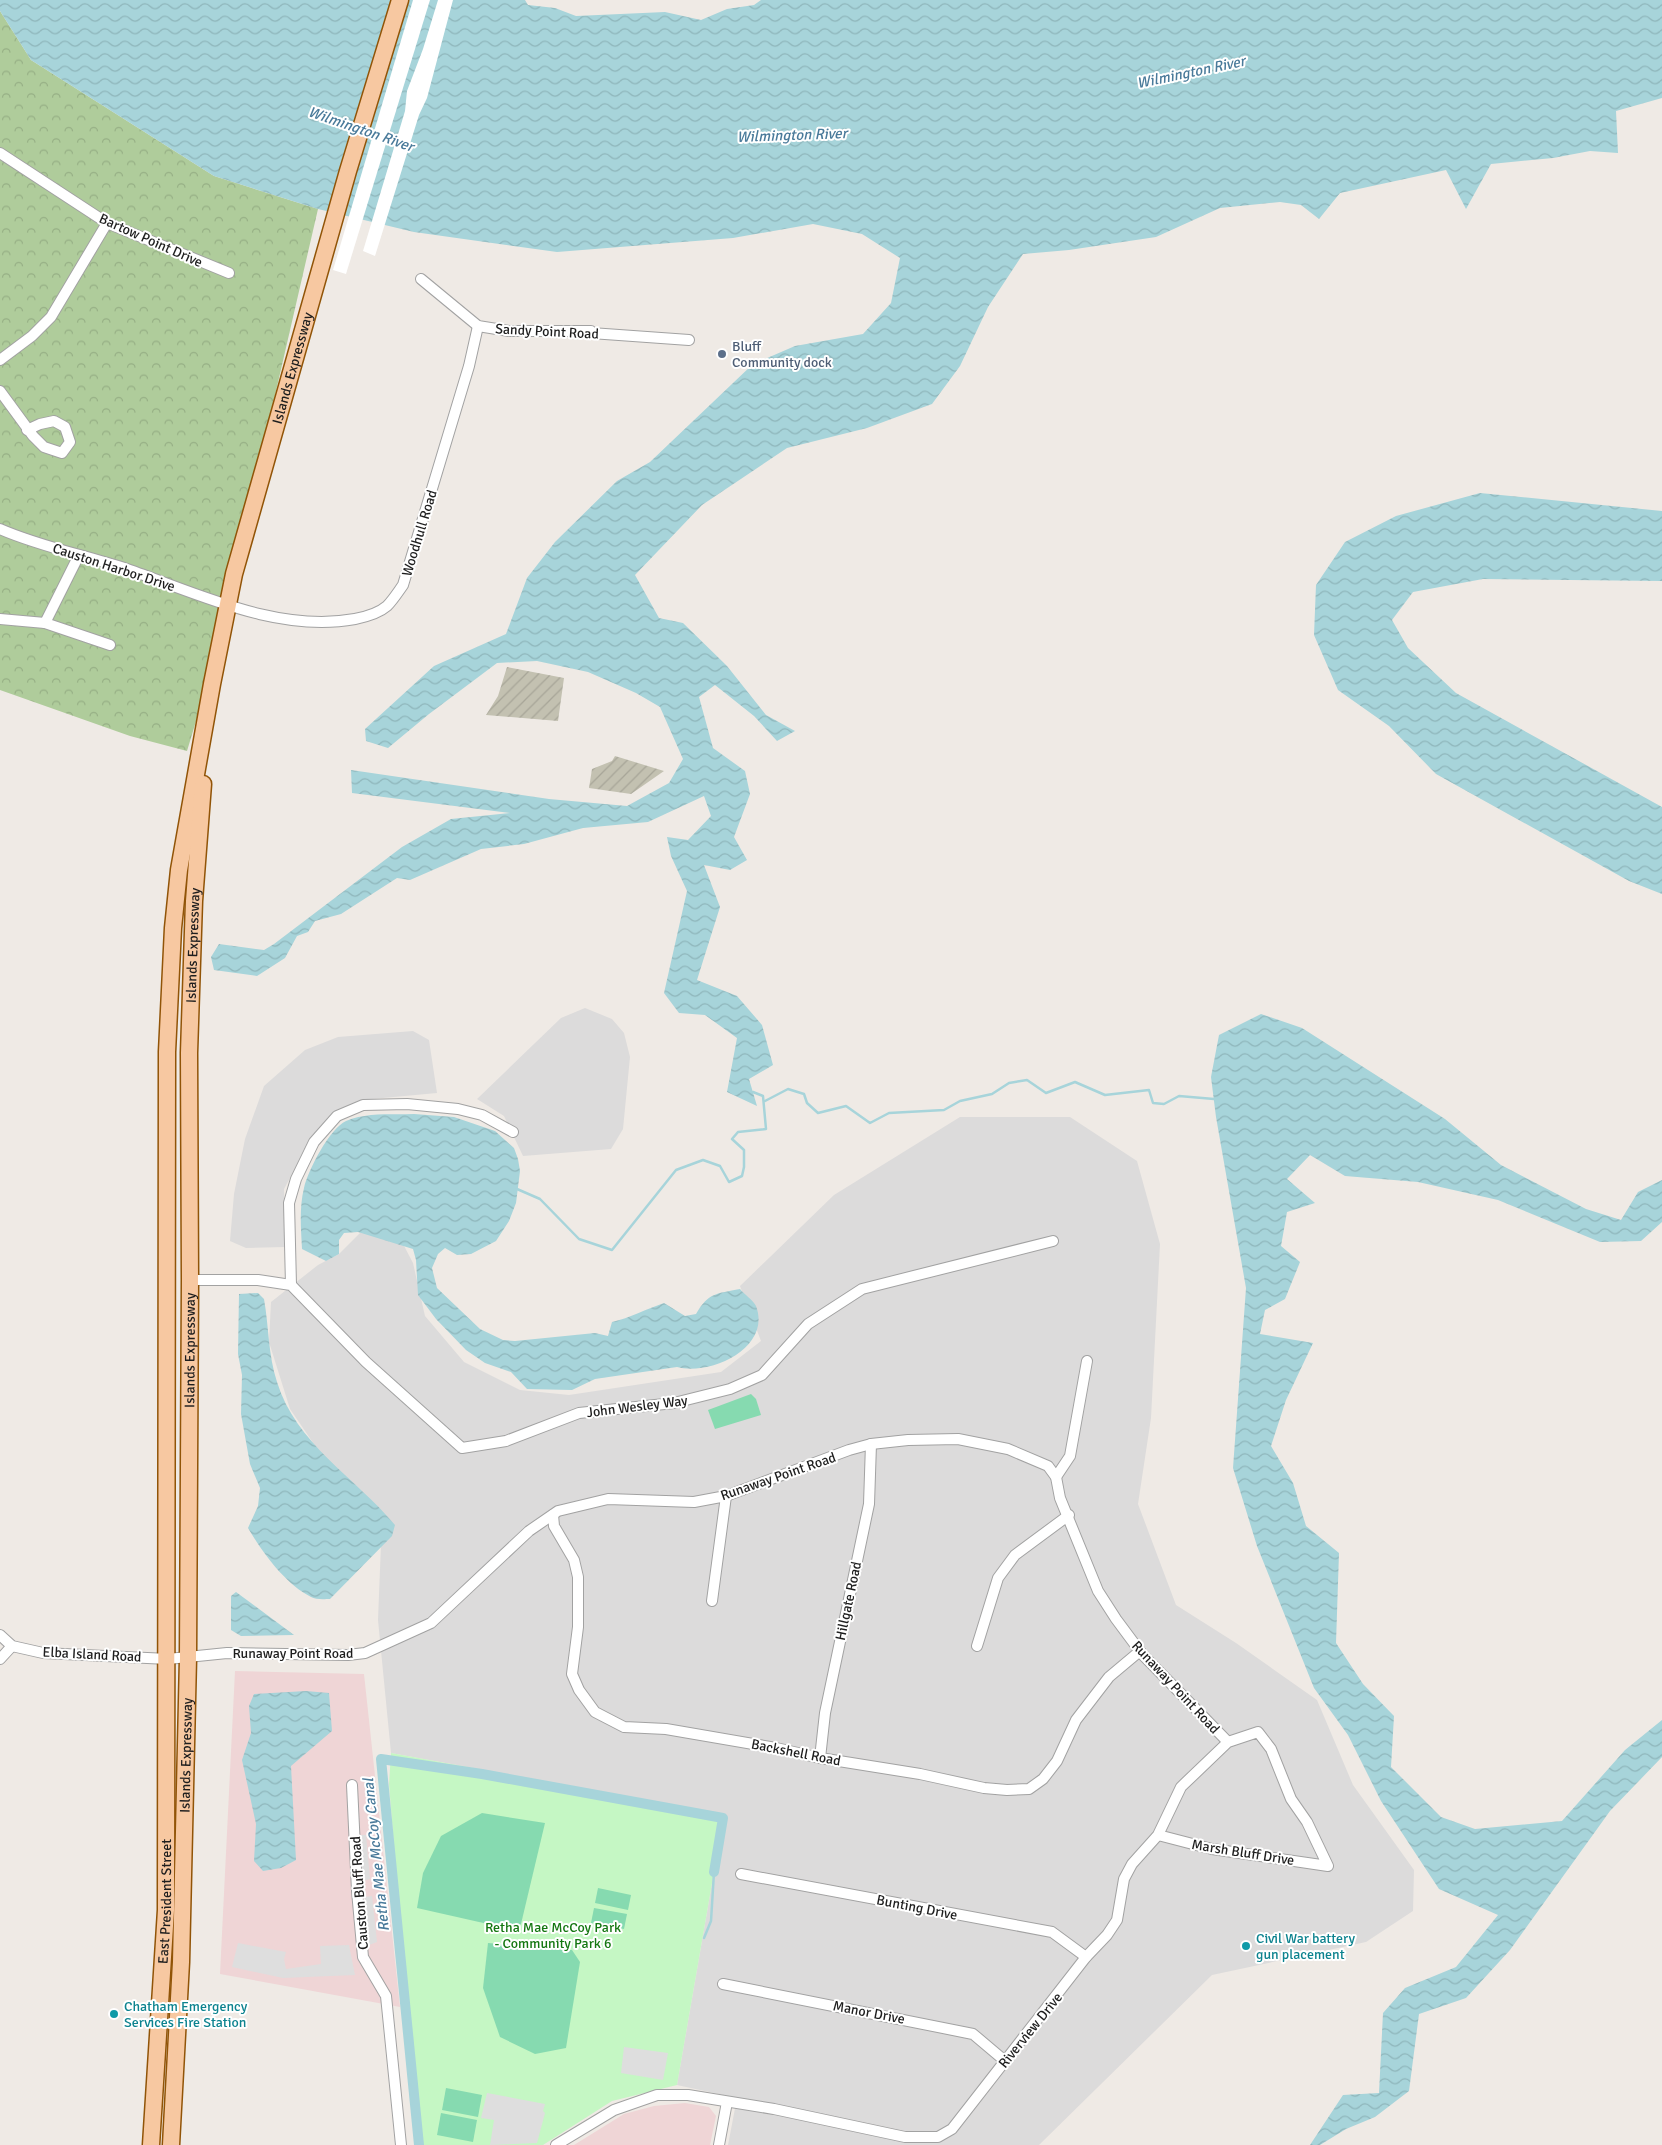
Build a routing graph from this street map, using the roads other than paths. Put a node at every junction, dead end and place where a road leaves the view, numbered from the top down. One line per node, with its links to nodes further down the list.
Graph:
1 (400, 0): 13 (main road, Islands Expressway)
2 (1, 155): 3 (street, Bartow Point Drive)
3 (107, 223): 4 (street, Bartow Point Drive); 8 (street)
4 (229, 274)
5 (421, 279): 6 (street, Sandy Point Road)
6 (478, 326): 7 (street, Sandy Point Road); 13 (street, Woodhull Road)
7 (689, 340)
8 (0, 360)
9 (0, 391): 10 (street)
10 (27, 430)
11 (0, 529): 12 (street, Causton Harbor Drive)
12 (79, 555): 13 (street, Causton Harbor Drive); 15 (street)
13 (228, 604): 17 (main road, Islands Expressway)
14 (0, 619): 15 (street)
15 (44, 623): 16 (street)
16 (110, 645)
17 (203, 739): 20 (main road, Islands Expressway); 35 (main road, Islands Expressway)
18 (512, 1132): 21 (street)
19 (1053, 1241): 21 (street, John Wesley Way)
20 (190, 1280): 21 (street); 33 (main road, Islands Expressway)
21 (291, 1285)
22 (1087, 1361): 24 (street)
23 (871, 1444): 24 (street, Runaway Point Road); 25 (street, Runaway Point Road); 37 (street, Hillgate Road)
24 (1056, 1477): 27 (street, Runaway Point Road)
25 (726, 1496): 26 (street, Runaway Point Road); 28 (street)
26 (553, 1515): 33 (street, Runaway Point Road); 37 (street, Backshell Road)
27 (1068, 1515): 31 (street); 32 (street, Runaway Point Road)
28 (712, 1601)
29 (0, 1635): 30 (street, Elba Island Road)
30 (12, 1646): 34 (street); 35 (street, Elba Island Road)
31 (977, 1646)
32 (1140, 1651): 36 (street, Runaway Point Road); 37 (street, Backshell Road)
33 (188, 1658): 35 (street, Elba Island Road); 43 (main road, Islands Expressway)
34 (0, 1659)
35 (168, 1659): 47 (main road, East President Street)
36 (1228, 1742): 39 (street, Riverview Drive); 40 (street, Riverview Drive)
37 (820, 1758)
38 (352, 1785): 49 (street, Causton Bluff Road)
39 (1158, 1835): 40 (street, Marsh Bluff Drive); 42 (street, Riverview Drive)
40 (1328, 1866)
41 (741, 1874): 42 (street, Bunting Drive)
42 (1086, 1957): 45 (street, Riverview Drive)
43 (181, 1962): 48 (main road, East President Street)
44 (723, 1984): 45 (street, Manor Drive)
45 (1005, 2061): 46 (street, Riverview Drive)
46 (727, 2102): 50 (street, Riverview Drive); 51 (street)
47 (151, 2141): 48 (street)
48 (171, 2145)
49 (401, 2145)
50 (556, 2145)
51 (719, 2145)

